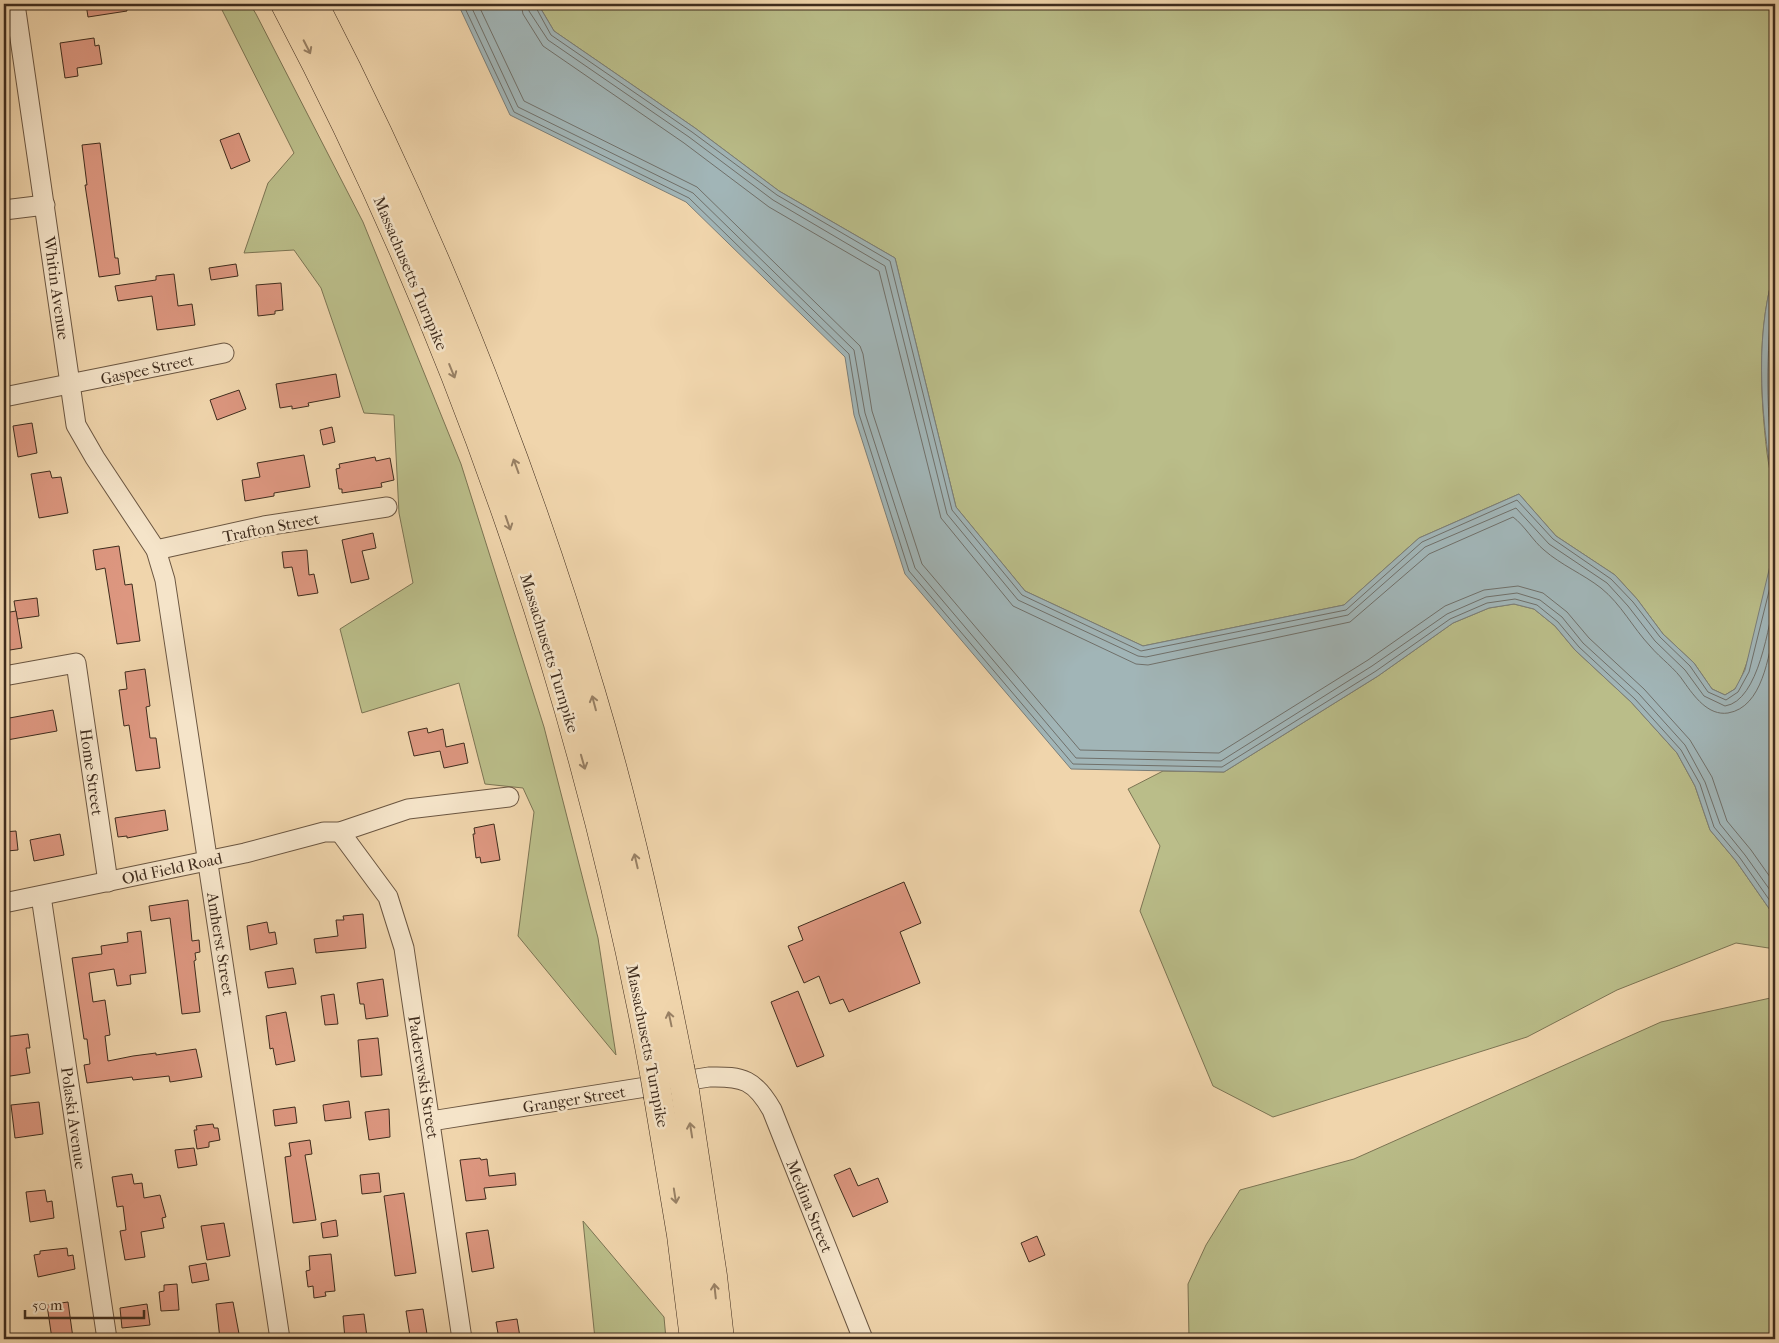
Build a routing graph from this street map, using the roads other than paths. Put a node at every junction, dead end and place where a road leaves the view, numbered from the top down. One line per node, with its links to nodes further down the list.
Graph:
1 (16, 4): 4 (street, Whitin Avenue)
2 (285, 4): 23 (highway, Massachusetts Turnpike, one-way to 23)
3 (314, 4): 24 (highway, Massachusetts Turnpike, one-way to 3)
4 (45, 204): 5 (street); 7 (street, Whitin Avenue)
5 (4, 210)
6 (224, 352): 7 (street, Gaspee Street)
7 (69, 385): 8 (street, Gaspee Street); 10 (street, Whitin Avenue)
8 (4, 397)
9 (387, 507): 10 (street, Trafton Street)
10 (156, 550): 14 (street, Amherst Street)
11 (4, 676): 15 (street, Home Street)
12 (509, 797): 13 (street, Old Field Road)
13 (340, 832): 14 (street, Old Field Road); 19 (street, Paderewski Street)
14 (208, 861): 15 (street, Old Field Road); 21 (street, Amherst Street)
15 (108, 882): 16 (street, Old Field Road)
16 (40, 896): 17 (street, Old Field Road); 20 (street, Polaski Avenue)
17 (4, 904)
18 (746, 1080): 19 (street, Granger Street); 25 (street, Medina Street)
19 (431, 1120): 22 (street, Paderewski Street)
20 (107, 1339)
21 (280, 1339)
22 (462, 1339)
23 (694, 1339)
24 (720, 1339)
25 (863, 1339)

